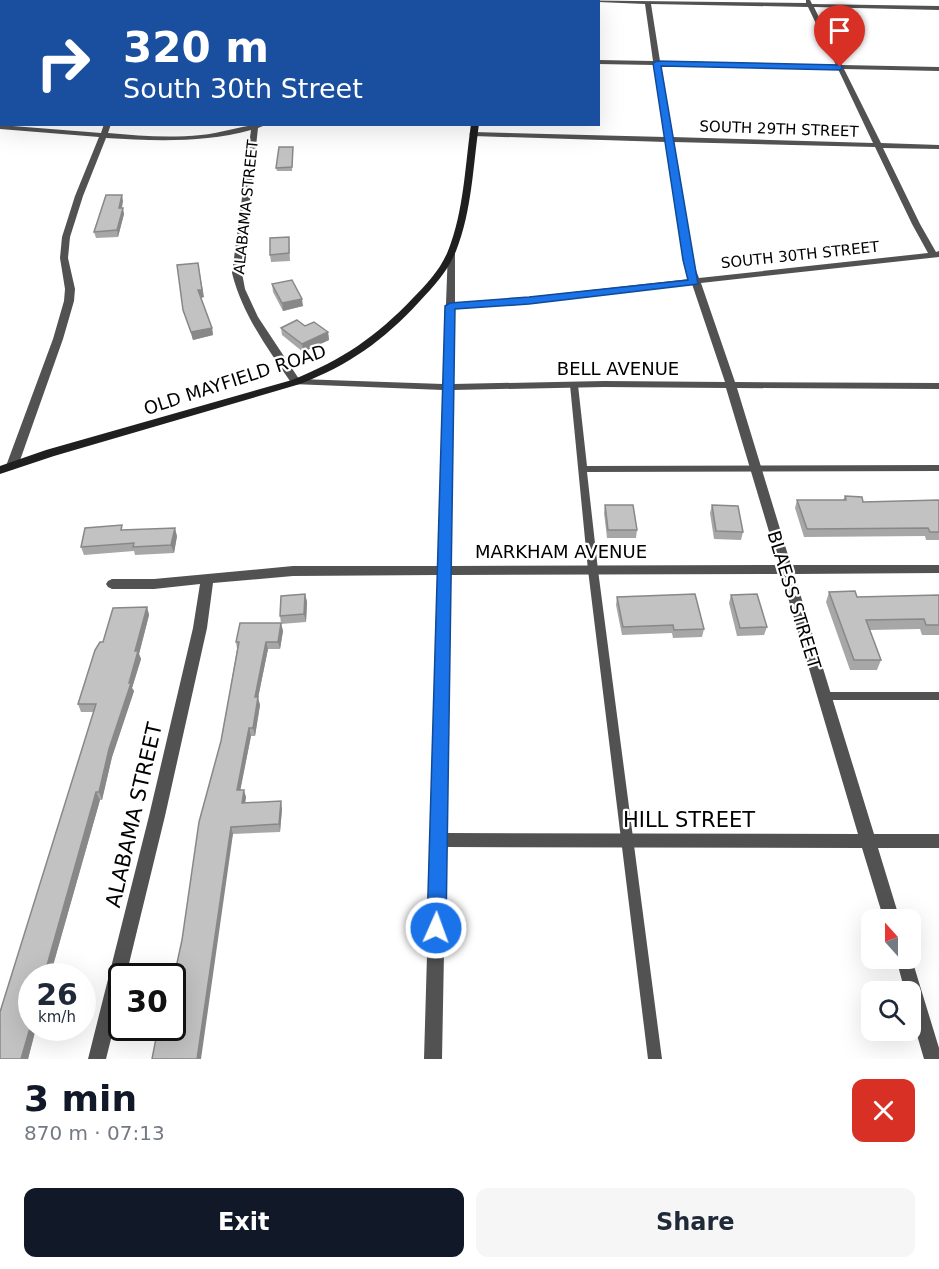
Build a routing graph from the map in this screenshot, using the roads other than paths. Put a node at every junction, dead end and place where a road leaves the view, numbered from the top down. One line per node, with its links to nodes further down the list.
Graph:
1 (600, 0): 2 (street)
2 (647, 1): 3 (street); 6 (street, BLAESS STREET)
3 (809, 3): 4 (street); 7 (street)
4 (939, 8)
5 (600, 62): 6 (street)
6 (657, 63): 7 (street); 14 (street, BLAESS STREET)
7 (840, 67): 8 (street); 15 (street)
8 (939, 69)
9 (107, 126): 13 (street)
10 (255, 126): 13 (street); 21 (street, ALABAMA STREET)
11 (0, 127): 13 (street)
12 (474, 129): 14 (street, SOUTH 29TH STREET); 17 (main road, OLD MAYFIELD ROAD)
13 (104, 135): 26 (street)
14 (669, 140): 15 (street, SOUTH 29TH STREET); 19 (street, BLAESS STREET)
15 (878, 146): 16 (street, SOUTH 29TH STREET); 18 (street)
16 (939, 147)
17 (451, 252): 20 (street); 21 (main road, OLD MAYFIELD ROAD)
18 (936, 255): 19 (street, SOUTH 30TH STREET)
19 (694, 282): 20 (street, SOUTH 30TH STREET); 25 (street, BLAESS STREET)
20 (450, 306): 24 (street)
21 (297, 382): 24 (street, BELL AVENUE); 26 (main road, OLD MAYFIELD ROAD)
22 (574, 385): 24 (street, BELL AVENUE); 25 (street, BELL AVENUE); 29 (lane)
23 (939, 386): 25 (street, BELL AVENUE)
24 (448, 387): 33 (street)
25 (731, 387): 27 (street, BLAESS STREET)
26 (12, 466): 30 (main road, OLD MAYFIELD ROAD)
27 (754, 468): 28 (lane); 29 (lane); 31 (street, BLAESS STREET)
28 (939, 468)
29 (583, 469): 34 (lane)
30 (0, 470)
31 (784, 569): 32 (street, MARKHAM AVENUE); 34 (street, MARKHAM AVENUE); 37 (street, BLAESS STREET)
32 (939, 569)
33 (443, 570): 34 (street, MARKHAM AVENUE); 35 (street, MARKHAM AVENUE); 39 (street)
34 (593, 570): 42 (lane)
35 (207, 580): 36 (street, MARKHAM AVENUE); 45 (street, ALABAMA STREET)
36 (112, 584)
37 (824, 696): 38 (lane); 40 (street, BLAESS STREET)
38 (939, 696)
39 (439, 840): 42 (street, HILL STREET); 46 (street)
40 (869, 840): 41 (street, HILL STREET); 42 (street, HILL STREET); 43 (street, BLAESS STREET)
41 (939, 841)
42 (628, 842): 47 (lane)
43 (889, 909)
44 (907, 969): 48 (street)
45 (97, 1059)
46 (433, 1059)
47 (655, 1059)
48 (933, 1059)

